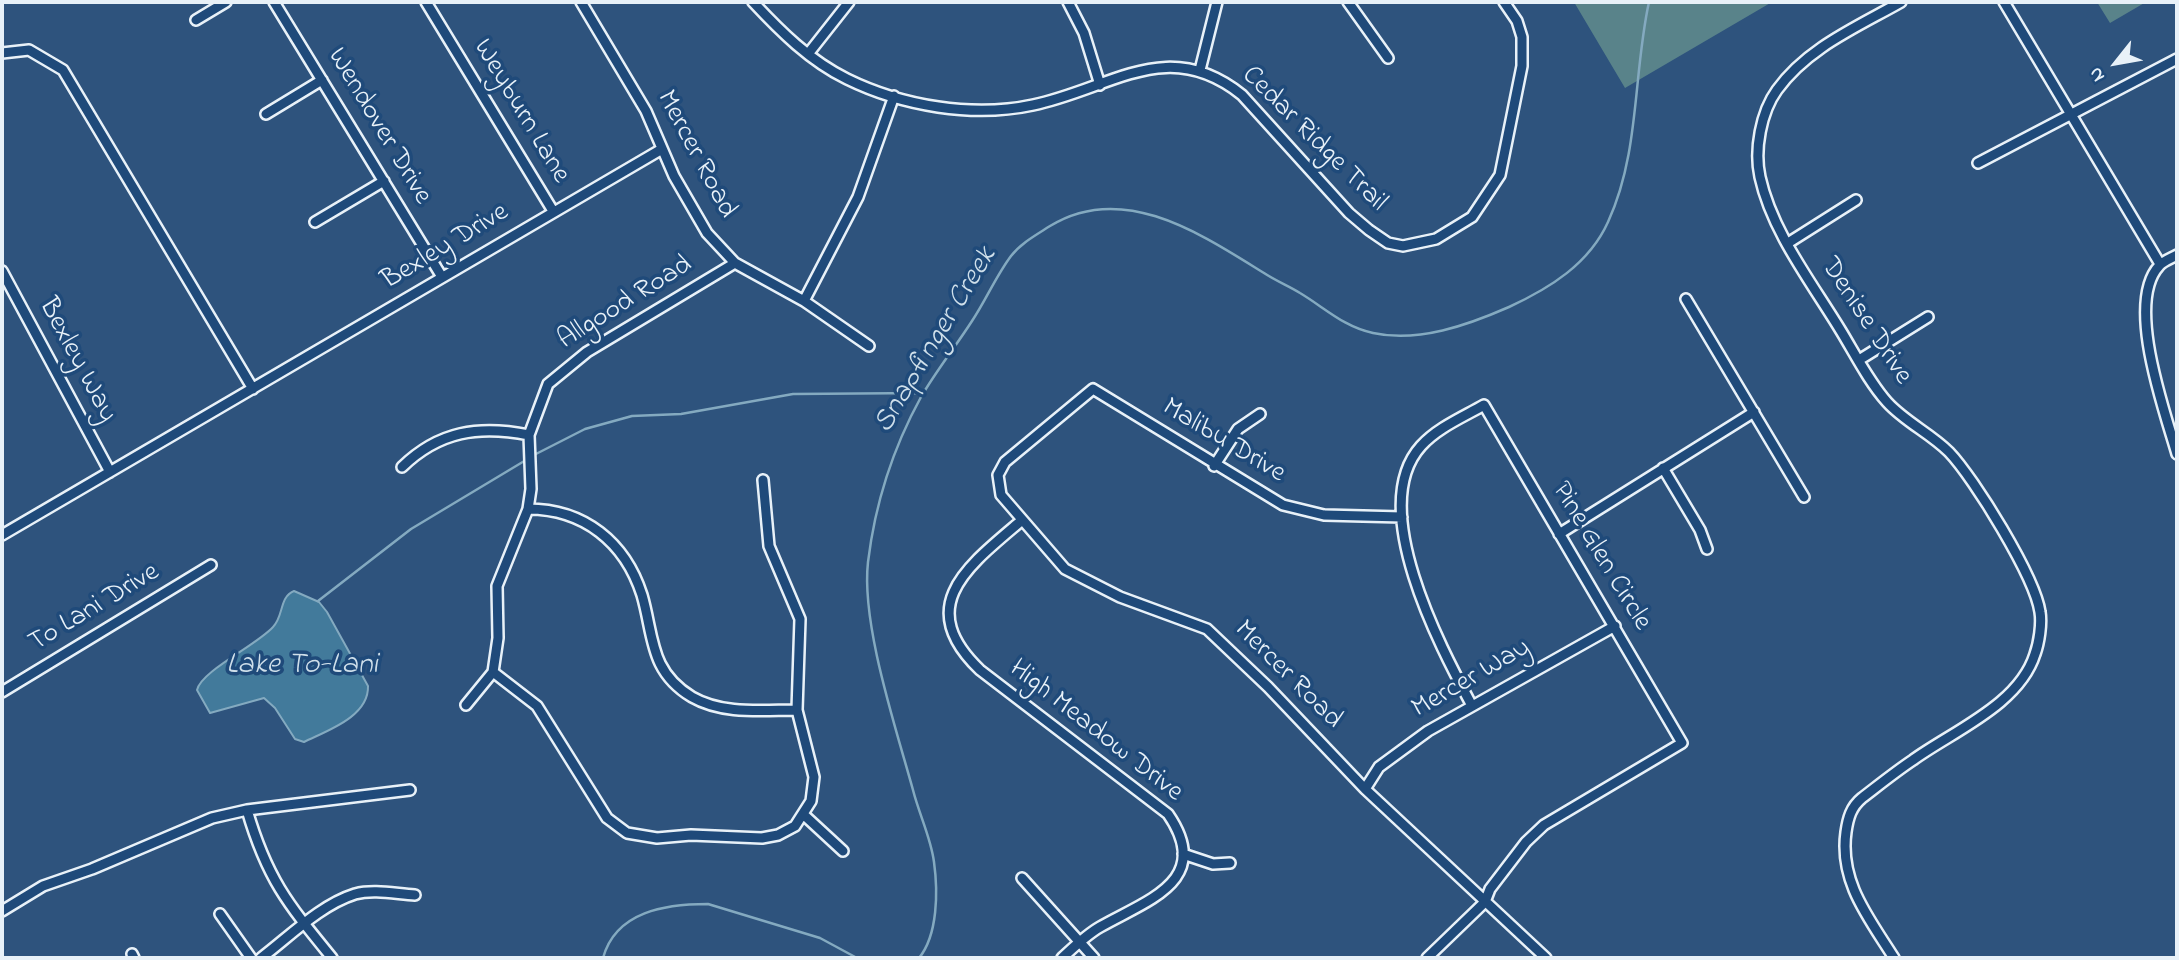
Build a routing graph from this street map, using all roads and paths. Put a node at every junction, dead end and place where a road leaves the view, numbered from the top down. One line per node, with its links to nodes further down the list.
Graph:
1 (226, 2): 13 (street)
2 (274, 2): 19 (street, Wendover Drive)
3 (426, 2): 28 (street, Weyburn Lane)
4 (582, 2): 24 (street, Mercer Road)
5 (753, 2): 15 (street, Cedar Ridge Trail)
6 (849, 2): 15 (street)
7 (1068, 2): 20 (street)
8 (1217, 2): 18 (street)
9 (1348, 2): 16 (street)
10 (1504, 2): 18 (street, Cedar Ridge Trail)
11 (1901, 2): 30 (street, Denise Drive)
12 (2004, 2): 23 (street)
13 (196, 20)
14 (2, 53): 41 (street)
15 (808, 54): 21 (street, Cedar Ridge Trail)
16 (1388, 58)
17 (2177, 59): 23 (street)
18 (1200, 70): 20 (street, Cedar Ridge Trail)
19 (322, 80): 22 (street); 26 (street, Wendover Drive)
20 (1100, 85): 21 (street, Cedar Ridge Trail)
21 (894, 96): 37 (street)
22 (266, 114)
23 (2072, 116): 25 (street); 33 (street)
24 (662, 149): 28 (street, Bexley Drive); 32 (street, Mercer Road)
25 (1978, 163)
26 (383, 181): 29 (street); 35 (street, Wendover Drive)
27 (1856, 200): 30 (street)
28 (553, 211): 35 (street, Bexley Drive)
29 (315, 222)
30 (1788, 243): 40 (street, Denise Drive)
31 (2177, 255): 33 (street)
32 (735, 264): 37 (street, Mercer Road); 45 (street, Allgood Road)
33 (2160, 264): 46 (street)
34 (2, 271): 50 (street, Bexley Way)
35 (442, 277): 41 (street, Bexley Drive)
36 (1686, 299): 42 (street)
37 (804, 301): 39 (street, Mercer Road)
38 (1928, 317): 40 (street)
39 (869, 346)
40 (1859, 360): 87 (street, Denise Drive)
41 (253, 389): 50 (street, Bexley Drive)
42 (1754, 412): 49 (street); 52 (street)
43 (1260, 414): 47 (street)
44 (1043, 432): 47 (street, Malibu Drive); 55 (street, Mercer Road)
45 (529, 435): 48 (street); 53 (street, Allgood Road)
46 (2177, 454)
47 (1214, 466): 54 (street, Malibu Drive)
48 (402, 467)
49 (1663, 468): 56 (street); 58 (street)
50 (110, 472): 57 (street, Bexley Drive)
51 (763, 480): 65 (street)
52 (1804, 497)
53 (527, 509): 61 (street, Allgood Road); 65 (street)
54 (1402, 517): 56 (street, Pine Glen Circle); 63 (street, Pine Glen Circle)
55 (1021, 522): 66 (street, Mercer Road); 71 (street, High Meadow Drive)
56 (1559, 534): 60 (street, Pine Glen Circle)
57 (2, 535)
58 (1707, 549)
59 (211, 565): 62 (street, To Lani Drive)
60 (1615, 626): 63 (street, Mercer Way); 75 (street, Pine Glen Circle)
61 (493, 672): 64 (street); 69 (street)
62 (2, 692)
63 (1471, 704): 66 (street, Mercer Way)
64 (466, 705)
65 (797, 710): 69 (street)
66 (1365, 789): 75 (street, Mercer Road)
67 (410, 790): 68 (street)
68 (247, 810): 76 (street); 78 (street)
69 (804, 815): 70 (street)
70 (843, 851)
71 (1183, 854): 72 (street); 79 (street)
72 (1230, 863)
73 (1022, 878): 79 (street)
74 (415, 895): 78 (street)
75 (1485, 902): 85 (street, Pine Glen Circle); 86 (street, Mercer Road)
76 (2, 911)
77 (220, 914): 80 (street)
78 (305, 925): 81 (street); 82 (street)
79 (1080, 942): 83 (street); 84 (street)
80 (251, 958)
81 (261, 958)
82 (332, 958)
83 (1062, 958)
84 (1094, 958)
85 (1427, 958)
86 (1546, 958)
87 (1894, 958)

